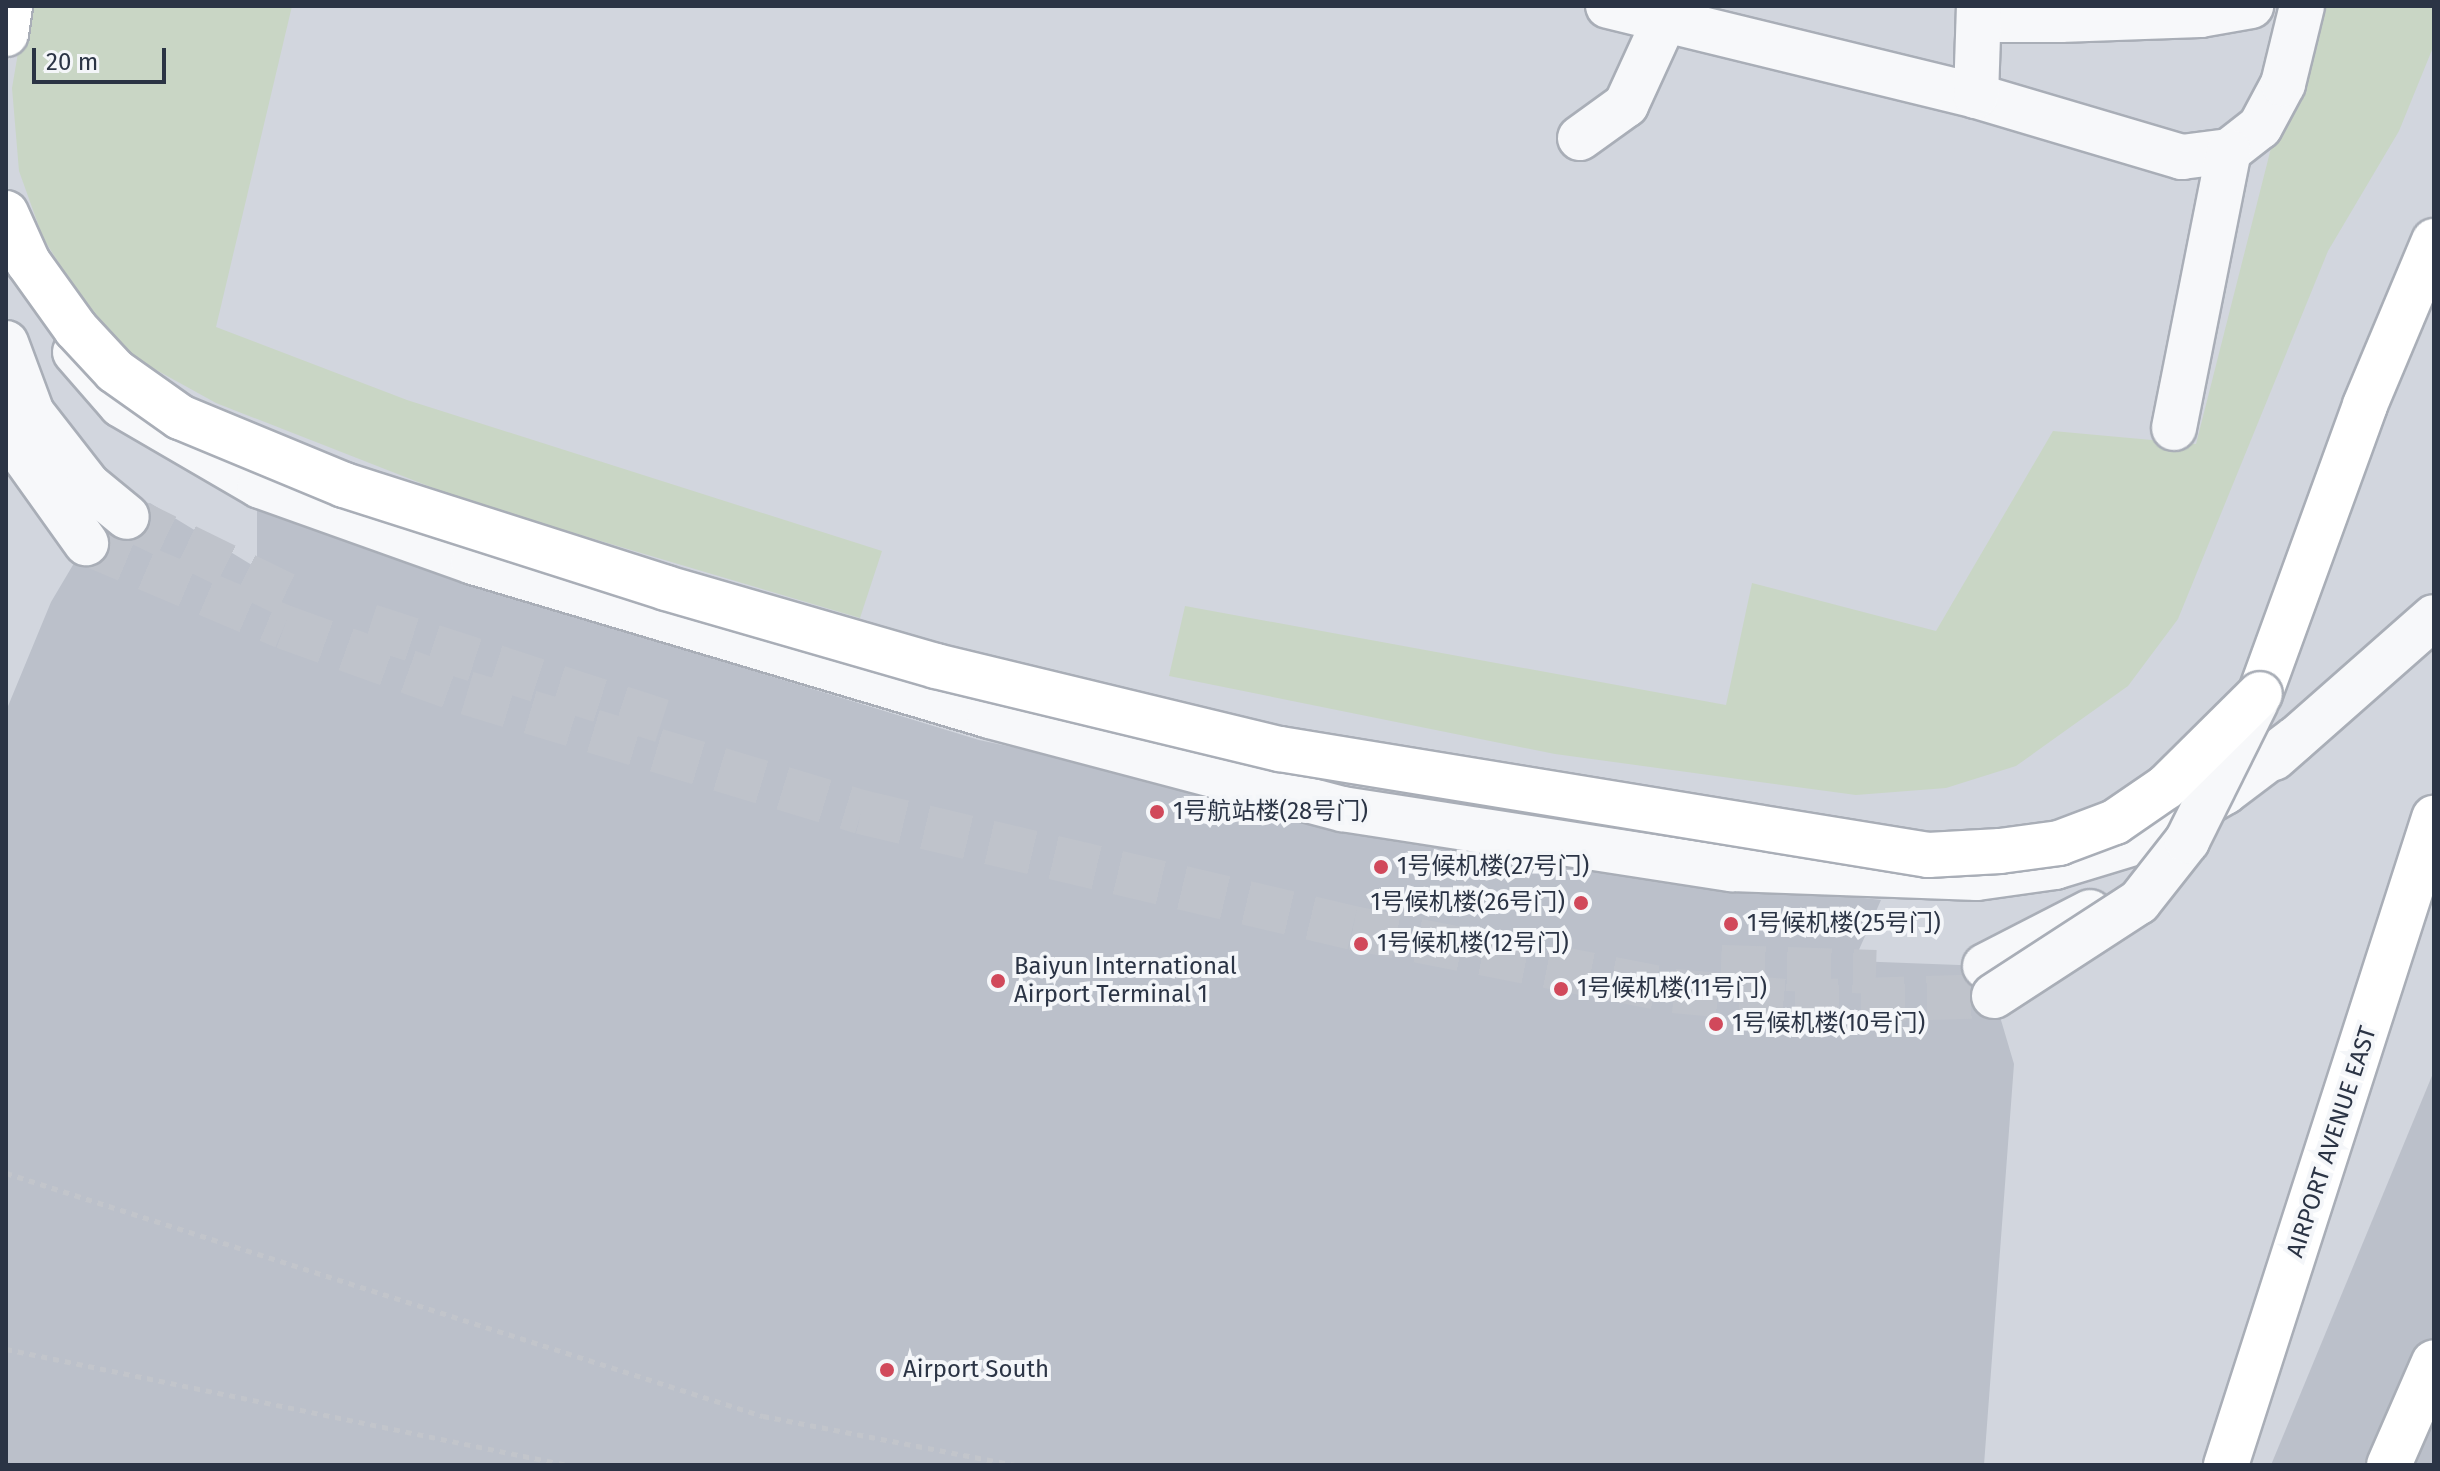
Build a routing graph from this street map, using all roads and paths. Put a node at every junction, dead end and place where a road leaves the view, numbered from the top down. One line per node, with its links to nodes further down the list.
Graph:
1 (10, 6): 8 (main road)
2 (1608, 6): 7 (street)
3 (2251, 6): 6 (street)
4 (2302, 6): 11 (street)
5 (1979, 13): 6 (street); 9 (street)
6 (2060, 13)
7 (1665, 20): 9 (street); 10 (street)
8 (6, 34)
9 (1976, 96): 11 (street)
10 (1580, 138)
11 (2229, 151): 16 (street)
12 (6, 213): 21 (main road, bridge)
13 (2434, 241): 21 (main road)
14 (6, 257): 22 (street)
15 (6, 343): 18 (street)
16 (2174, 428)
17 (6, 431): 19 (street)
18 (127, 517)
19 (86, 543)
20 (2434, 617): 22 (street)
21 (2260, 694): 22 (street, bridge)
22 (2295, 739)
23 (2434, 818): 29 (main road, AIRPORT AVENUE EAST)
24 (6, 1173): 28 (path, bridge)
25 (6, 1349): 27 (path)
26 (2434, 1362): 30 (main road)
27 (567, 1465)
28 (1016, 1465)
29 (2226, 1465)
30 (2389, 1465)

